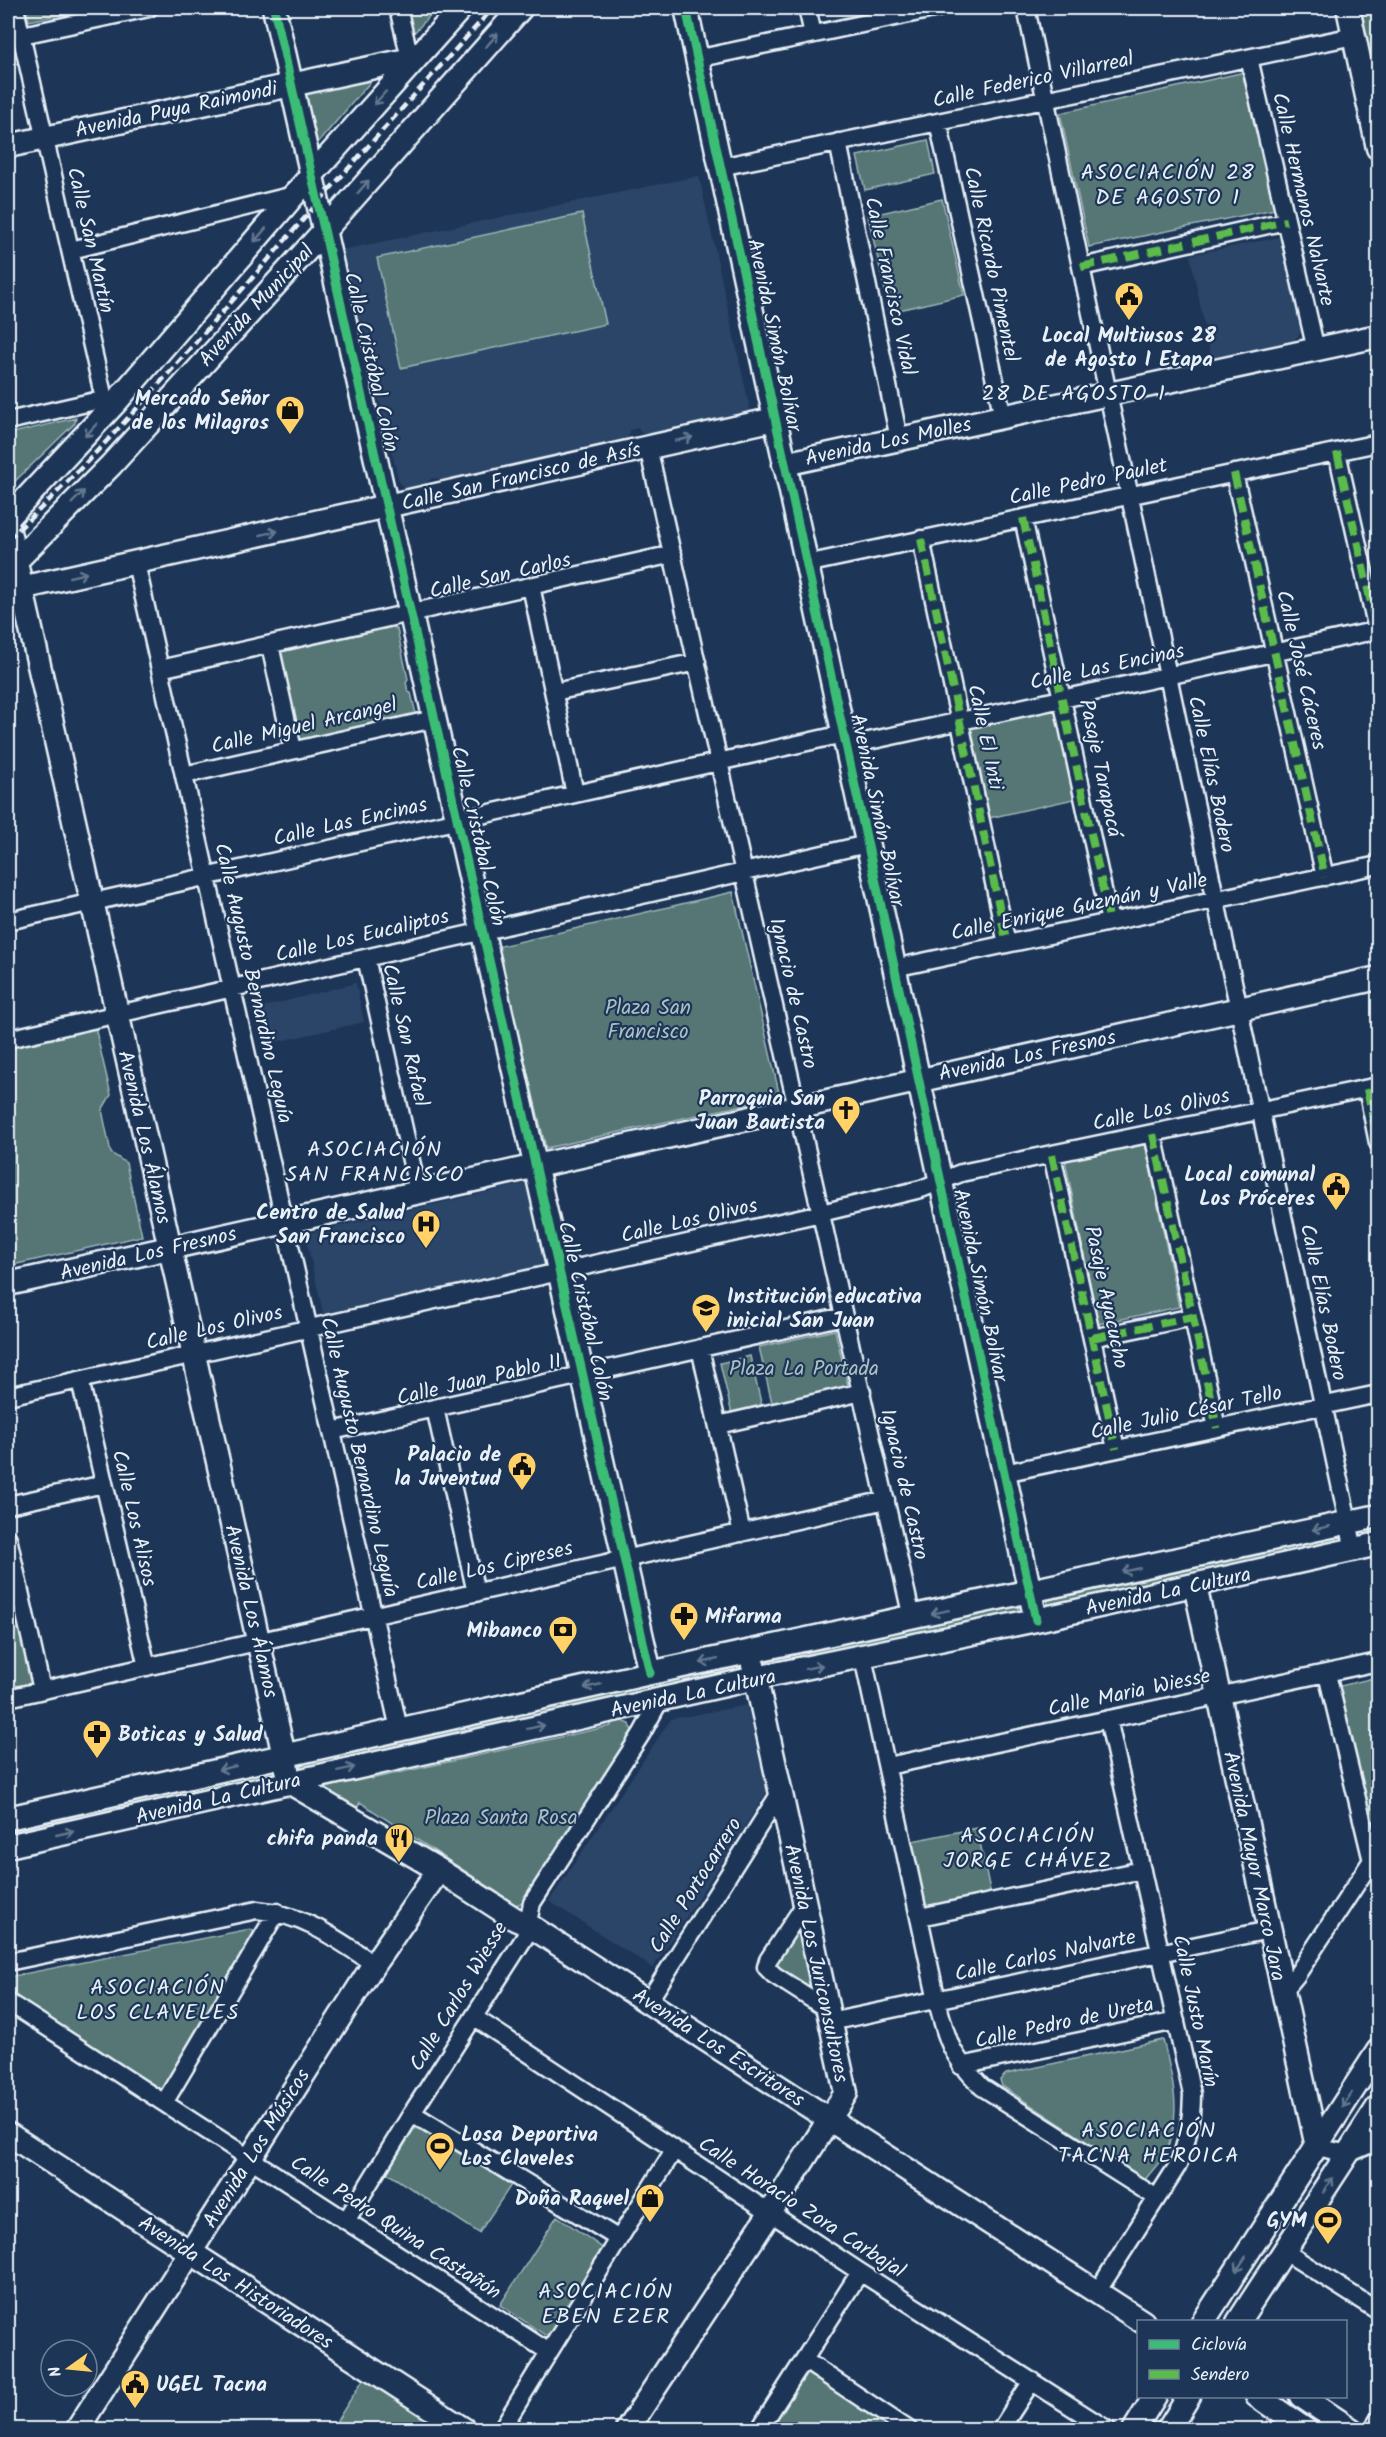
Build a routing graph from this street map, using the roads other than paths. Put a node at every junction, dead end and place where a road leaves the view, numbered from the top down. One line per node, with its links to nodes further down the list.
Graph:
1 (15, 8): 13 (street, Calle San Martín)
2 (149, 8): 13 (street)
3 (274, 8): 18 (street, Calle Cristóbal Colón)
4 (398, 8): 15 (street)
5 (461, 8): 15 (street, Avenida Municipal)
6 (521, 8): 29 (street, Avenida Municipal, one-way to 6)
7 (686, 8): 17 (street, Avenida Simón Bolívar)
8 (807, 8): 12 (street)
9 (938, 8): 12 (street)
10 (1026, 8): 19 (street, Calle Elías Bodero)
11 (1348, 8): 14 (street)
12 (813, 34): 17 (street)
13 (22, 36): 21 (street, Calle San Martín)
14 (1354, 36): 16 (street, Calle Federico Villarreal); 24 (street)
15 (413, 58): 18 (street, Avenida Puya Raimondi); 26 (street, Avenida Municipal, one-way to 26)
16 (1249, 58): 19 (street, Calle Federico Villarreal); 28 (street, Calle Hermanos Nalvarte)
17 (696, 59): 25 (street, Avenida Simón Bolívar)
18 (291, 84): 21 (street, Avenida Puya Raimondi); 26 (street, Calle Cristóbal Colón)
19 (1046, 99): 20 (street, Calle Federico Villarreal); 31 (street, Calle Elías Bodero)
20 (938, 122): 22 (street, Calle Federico Villarreal); 36 (street, Calle Ricardo Pimentel)
21 (45, 138): 23 (street, Avenida Puya Raimondi); 30 (street, Calle San Martín)
22 (838, 142): 25 (street, Calle Federico Villarreal); 39 (street, Calle Francisco Vidal)
23 (8, 146)
24 (1378, 148)
25 (720, 167): 37 (street, Avenida Simón Bolívar)
26 (312, 175): 27 (street, Avenida Municipal); 29 (street, Calle Cristóbal Colón)
27 (294, 195): 30 (street); 35 (street, Avenida Municipal, one-way to 35)
28 (1286, 221): 31 (street); 33 (street, Calle Hermanos Nalvarte)
29 (324, 231): 46 (street, Calle Cristóbal Colón); 54 (street, Avenida Municipal, one-way to 29)
30 (71, 250): 35 (street, Calle San Martín)
31 (1081, 267): 34 (street, Calle Elías Bodero)
32 (1378, 336): 33 (street, Avenida Los Molles)
33 (1316, 350): 34 (street, Avenida Los Molles)
34 (1108, 393): 36 (street, Avenida Los Molles); 45 (street, Calle Elías Bodero)
35 (110, 401): 38 (street); 47 (street, Avenida Municipal, one-way to 47)
36 (1003, 417): 39 (street, Avenida Los Molles)
37 (775, 419): 41 (street, Calle San Francisco de Asís, one-way to 37); 43 (street, Avenida Simón Bolívar)
38 (8, 421)
39 (899, 439): 43 (street, Avenida Los Molles)
40 (1378, 443): 42 (street, Calle Pedro Paulet)
41 (648, 447): 46 (street, Calle San Francisco de Asís); 51 (street, Ignacio de Castro)
42 (1337, 452): 44 (street, Calle Pedro Paulet); 58 (street)
43 (784, 464): 53 (street, Avenida Simón Bolívar)
44 (1234, 473): 45 (street, Calle Pedro Paulet); 60 (street, Calle José Cáceres)
45 (1130, 495): 48 (street, Calle Pedro Paulet); 63 (street, Calle Elías Bodero)
46 (386, 506): 52 (street, Calle San Francisco de Asís, one-way to 46); 57 (street, Calle Cristóbal Colón)
47 (8, 518)
48 (1023, 518): 50 (street, Calle Pedro Paulet); 65 (street, Pasaje Tarapacá)
49 (8, 527): 54 (street, Avenida Los Álamos)
50 (921, 539): 53 (street, Calle Pedro Paulet); 67 (street, Calle El Inti)
51 (673, 554): 55 (street, Calle San Carlos); 61 (street, Ignacio de Castro)
52 (136, 562): 56 (street, Calle San Francisco de Asís, one-way to 52); 62 (street, Calle Augusto Bernardino Leguía)
53 (806, 564): 68 (street, Avenida Simón Bolívar)
54 (11, 565): 56 (street, Avenida Los Álamos)
55 (531, 586): 57 (street, Calle San Carlos); 64 (street)
56 (14, 591): 80 (street, Avenida Los Álamos)
57 (411, 613): 59 (street, Calle San Carlos); 66 (street, Calle Cristóbal Colón)
58 (1378, 632): 60 (street, Calle Las Encinas)
59 (270, 645): 62 (street, Calle San Carlos); 69 (street)
60 (1275, 653): 63 (street, Calle Las Encinas); 78 (street, Calle José Cáceres)
61 (697, 662): 64 (street); 70 (street, Ignacio de Castro)
62 (160, 669): 71 (street, Calle Augusto Bernardino Leguía)
63 (1168, 676): 65 (street, Calle Las Encinas); 79 (street, Calle Elías Bodero)
64 (554, 692): 72 (street)
65 (1063, 699): 67 (street, Calle Las Encinas); 82 (street, Pasaje Tarapacá)
66 (434, 719): 69 (street, Calle Miguel Arcangel); 73 (street, Calle Cristóbal Colón)
67 (960, 721): 68 (street, Calle Las Encinas); 84 (street, Calle El Inti)
68 (844, 740): 70 (street, Calle Las Encinas); 74 (street, Avenida Simón Bolívar)
69 (293, 750): 71 (street, Calle Miguel Arcangel)
70 (719, 761): 72 (street, Calle Las Encinas); 76 (street, Ignacio de Castro)
71 (184, 775): 77 (street, Calle Augusto Bernardino Leguía)
72 (575, 794): 73 (street, Calle Las Encinas)
73 (457, 820): 77 (street, Calle Las Encinas); 83 (street, Calle Cristóbal Colón)
74 (867, 844): 76 (street, Calle Los Eucaliptos); 86 (street, Avenida Simón Bolívar)
75 (1378, 865): 78 (street, Calle Enrique Guzmán y Valle)
76 (744, 872): 83 (street, Calle Los Eucaliptos); 94 (street, Ignacio de Castro)
77 (207, 877): 80 (street, Calle Las Encinas); 88 (street, Calle Augusto Bernardino Leguía)
78 (1325, 877): 79 (street, Calle Enrique Guzmán y Valle)
79 (1216, 900): 82 (street, Calle Enrique Guzmán y Valle); 89 (street, Calle Elías Bodero)
80 (92, 903): 81 (street, Calle Las Encinas); 90 (street, Avenida Los Álamos)
81 (8, 921)
82 (1110, 922): 84 (street, Calle Enrique Guzmán y Valle)
83 (482, 931): 85 (street, Calle Los Eucaliptos); 99 (street, Calle Cristóbal Colón)
84 (1008, 944): 86 (street, Calle Enrique Guzmán y Valle)
85 (366, 958): 88 (street, Calle Los Eucaliptos); 101 (street, Calle San Rafael)
86 (894, 968): 92 (street, Avenida Simón Bolívar)
87 (1378, 978): 89 (street, Avenida Los Fresnos)
88 (232, 988): 90 (street, Calle Los Eucaliptos); 103 (street, Calle Augusto Bernardino Leguía)
89 (1239, 1008): 92 (street, Avenida Los Fresnos); 95 (street, Calle Elías Bodero)
90 (117, 1014): 91 (street, Calle Los Eucaliptos); 104 (street, Avenida Los Álamos)
91 (8, 1039)
92 (918, 1080): 94 (street, Avenida Los Fresnos); 100 (street, Avenida Simón Bolívar)
93 (1373, 1087): 95 (street, Calle Los Olivos); 97 (street)
94 (797, 1107): 99 (street, Avenida Los Fresnos); 102 (street, Ignacio de Castro)
95 (1261, 1110): 96 (street, Calle Los Olivos); 118 (street, Calle Elías Bodero)
96 (1153, 1134): 98 (street, Calle Los Olivos); 108 (street)
97 (1378, 1143)
98 (1052, 1155): 100 (street, Calle Los Olivos); 110 (street, Pasaje Ayacucho)
99 (535, 1166): 101 (street, Avenida Los Fresnos); 105 (street, Calle Cristóbal Colón)
100 (939, 1182): 102 (street, Calle Los Olivos); 124 (street, Avenida Simón Bolívar)
101 (418, 1192): 103 (street, Avenida Los Fresnos)
102 (821, 1213): 105 (street, Calle Los Olivos); 107 (street, Ignacio de Castro)
103 (285, 1222): 104 (street, Avenida Los Fresnos); 109 (street, Calle Augusto Bernardino Leguía)
104 (170, 1248): 106 (street, Avenida Los Fresnos); 112 (street, Avenida Los Álamos)
105 (559, 1272): 109 (street, Calle Los Olivos); 113 (street, Calle Cristóbal Colón)
106 (8, 1284)
107 (844, 1316): 111 (street, Calle Juan Pablo II); 115 (street, Ignacio de Castro)
108 (1193, 1317): 110 (street); 121 (street)
109 (308, 1329): 112 (street, Calle Los Olivos); 122 (street, Calle Augusto Bernardino Leguía)
110 (1092, 1338): 123 (street, Pasaje Ayacucho)
111 (700, 1348): 113 (street, Calle Juan Pablo II); 120 (street)
112 (194, 1354): 114 (street, Calle Los Olivos); 141 (street, Avenida Los Álamos)
113 (582, 1374): 119 (street, Calle Juan Pablo II); 134 (street, Calle Cristóbal Colón)
114 (80, 1380): 117 (street, Calle Los Olivos); 125 (street, Calle Los Alisos)
115 (862, 1392): 120 (street); 126 (street, Ignacio de Castro)
116 (1378, 1394): 118 (street, Calle Julio César Tello)
117 (8, 1396)
118 (1323, 1405): 121 (street, Calle Julio César Tello); 129 (street, Calle Elías Bodero)
119 (435, 1408): 122 (street, Calle Juan Pablo II); 137 (street)
120 (717, 1425): 130 (street)
121 (1217, 1428): 123 (street, Calle Julio César Tello)
122 (332, 1431): 138 (street, Calle Augusto Bernardino Leguía)
123 (1116, 1449): 124 (street, Calle Julio César Tello)
124 (1004, 1473): 136 (street, Avenida Simón Bolívar)
125 (104, 1484): 127 (street); 145 (street, Calle Los Alisos)
126 (886, 1500): 130 (street, Calle Los Cipreses); 139 (street, Ignacio de Castro)
127 (8, 1506)
128 (1378, 1516): 129 (street, Avenida La Cultura)
129 (1348, 1522): 133 (street, Calle Elías Bodero); 136 (street, Avenida La Cultura, one-way to 136)
130 (742, 1533): 134 (street, Calle Los Cipreses)
131 (8, 1538): 149 (street)
132 (1378, 1544): 133 (street, Avenida La Cultura)
133 (1354, 1550): 135 (street, Avenida La Cultura)
134 (624, 1559): 137 (street, Calle Los Cipreses); 146 (street, Calle Cristóbal Colón)
135 (1195, 1585): 140 (street, Avenida La Cultura); 150 (street, Avenida Mayor Marco Jara)
136 (1030, 1592): 139 (street, Avenida La Cultura, one-way to 139); 140 (street, Avenida Simón Bolívar)
137 (476, 1593): 138 (street, Calle Los Cipreses)
138 (373, 1616): 141 (street, Calle Los Cipreses); 154 (street, Calle Augusto Bernardino Leguía)
139 (912, 1618): 142 (street, Avenida La Cultura)
140 (1036, 1620): 143 (street, Avenida La Cultura)
141 (259, 1642): 145 (street, Calle Los Cipreses); 155 (street, Avenida Los Álamos)
142 (751, 1652): 146 (street, Avenida La Cultura, one-way to 146); 148 (street, Avenida Los Juriconsultores)
143 (863, 1657): 148 (street, Avenida La Cultura, one-way to 143); 156 (street)
144 (1378, 1662): 147 (street, Calle Maria Wiesse)
145 (147, 1667): 149 (street, Calle Los Cipreses)
146 (650, 1673): 154 (street, Avenida La Cultura, one-way to 154)
147 (1327, 1674): 150 (street, Calle Maria Wiesse); 161 (street)
148 (756, 1678): 152 (street, Avenida La Cultura); 158 (street, Avenida Los Juriconsultores)
149 (42, 1690): 151 (street, Calle Los Cipreses)
150 (1217, 1696): 153 (street, Calle Maria Wiesse); 168 (street, Avenida Mayor Marco Jara)
151 (8, 1698)
152 (660, 1700): 157 (street, Avenida La Cultura, one-way to 152); 167 (street, Calle Carlos Wiesse)
153 (1108, 1719): 156 (street, Calle Maria Wiesse); 163 (street, Calle Justo Marín)
154 (399, 1729): 155 (street, Avenida La Cultura)
155 (284, 1756): 157 (street, Avenida Los Álamos); 159 (street, Avenida La Cultura, one-way to 159)
156 (888, 1766): 166 (street)
157 (289, 1782): 160 (street, Avenida La Cultura, one-way to 157); 162 (street, Avenida Los Escritores)
158 (780, 1793): 164 (street, Avenida Los Juriconsultores); 175 (street, Calle Portocarrero)
159 (8, 1818)
160 (8, 1846)
161 (1375, 1856): 172 (street)
162 (439, 1870): 167 (street, Avenida Los Escritores); 171 (street, Avenida Los Músicos)
163 (1142, 1870): 166 (street); 169 (street, Calle Justo Marín)
164 (805, 1904): 176 (street, Avenida Los Juriconsultores); 176 (street)
165 (277, 1912): 170 (street); 171 (street); 181 (street)
166 (920, 1917): 173 (street)
167 (527, 1924): 175 (street, Avenida Los Escritores); 177 (street, Calle Carlos Wiesse)
168 (1269, 1930): 169 (street, Calle Carlos Nalvarte); 172 (street, Avenida Mayor Marco Jara)
169 (1161, 1954): 173 (street, Calle Carlos Nalvarte); 178 (street, Calle Justo Marín)
170 (8, 1962)
171 (374, 1964): 190 (street, Avenida Los Músicos)
172 (1283, 1992): 187 (street, Avenida Mayor Marco Jara)
173 (938, 2001): 176 (street, Calle Carlos Nalvarte); 180 (street)
174 (8, 2002): 181 (street, Calle Pedro Quina Castañón)
175 (648, 2002): 184 (street, Avenida Los Escritores)
176 (829, 2015): 184 (street, Avenida Los Juriconsultores)
177 (475, 2018): 183 (street, Calle Carlos Wiesse); 188 (street, Calle Horacio Zora Carbajal)
178 (1176, 2022): 180 (street, Calle Pedro de Ureta); 191 (street, Calle Justo Marín)
179 (1378, 2051): 187 (street, one-way to 187)
180 (961, 2066): 191 (street)
181 (164, 2103): 190 (street, Calle Pedro Quina Castañón)
182 (1378, 2107): 189 (street)
183 (412, 2113): 193 (street, Calle Carlos Wiesse); 194 (street)
184 (831, 2120): 192 (street, Avenida Los Juriconsultores); 198 (street, Avenida Los Escritores)
185 (10, 2141): 196 (street, Avenida Los Historiadores)
186 (1378, 2141): 189 (street)
187 (1317, 2147): 189 (street); 201 (street, one-way to 201)
188 (674, 2150): 192 (street, Calle Horacio Zora Carbajal); 194 (street)
189 (1348, 2154): 195 (street, one-way to 189)
190 (249, 2158): 193 (street, Calle Pedro Quina Castañón); 196 (street, Avenida Los Músicos)
191 (1157, 2198): 198 (street, Calle Justo Marín)
192 (770, 2213): 197 (street, Calle Horacio Zora Carbajal); 214 (street, Avenida Los Juriconsultores)
193 (346, 2222): 203 (street, Calle Pedro Quina Castañón)
194 (619, 2239): 203 (street)
195 (1284, 2251): 199 (street); 202 (street)
196 (190, 2253): 211 (street, Avenida Los Músicos); 212 (street, Avenida Los Historiadores)
197 (860, 2272): 204 (street); 205 (street, Calle Horacio Zora Carbajal)
198 (1097, 2292): 200 (street, Avenida Los Escritores)
199 (1376, 2304)
200 (1140, 2320)
201 (1204, 2320)
202 (1239, 2320)
203 (549, 2352): 213 (street)
204 (804, 2360): 215 (street); 216 (street)
205 (1032, 2381): 217 (street); 218 (street, Calle Horacio Zora Carbajal)
206 (1154, 2398): 219 (street)
207 (1189, 2398): 220 (street)
208 (1258, 2398): 221 (street)
209 (1304, 2398): 222 (street)
210 (1378, 2420): 223 (street)
211 (76, 2430)
212 (465, 2430)
213 (501, 2430)
214 (627, 2430)
215 (759, 2430)
216 (909, 2430)
217 (999, 2430)
218 (1108, 2430)
219 (1134, 2430)
220 (1168, 2430)
221 (1306, 2430)
222 (1352, 2430)
223 (1372, 2430)

